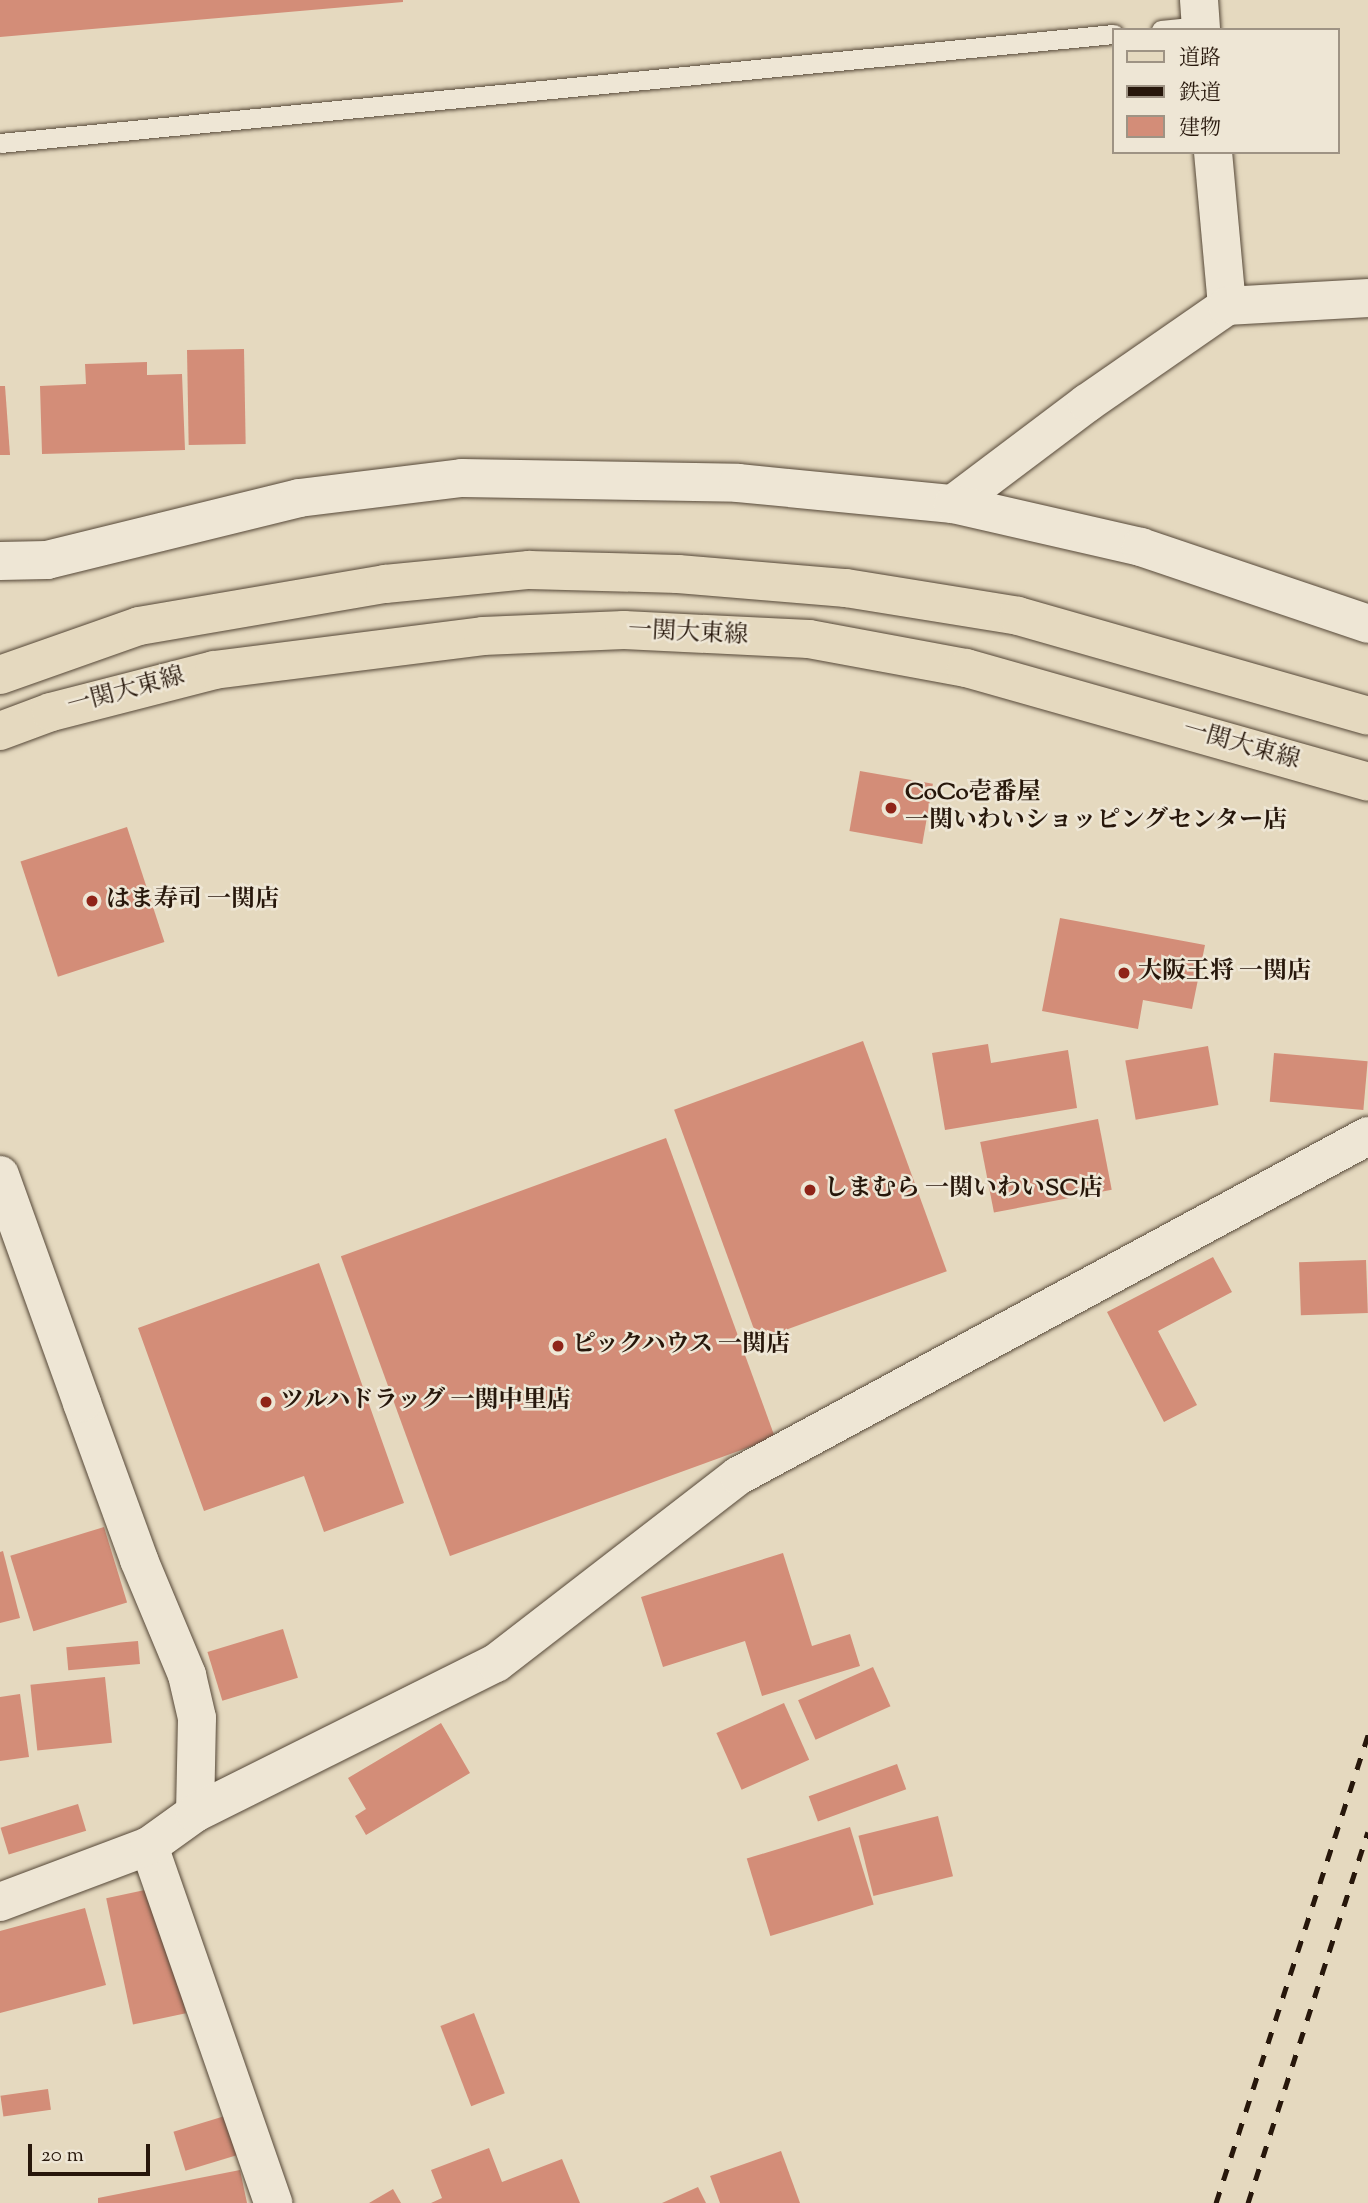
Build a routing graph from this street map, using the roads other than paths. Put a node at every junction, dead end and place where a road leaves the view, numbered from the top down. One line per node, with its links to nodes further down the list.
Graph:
1 (1200, 19): 2 (lane)
2 (1168, 28)
3 (1112, 34): 4 (lane)
4 (0, 143)
5 (1213, 154): 7 (street)
6 (1368, 298): 7 (street)
7 (1227, 306): 8 (street)
8 (953, 504): 9 (street); 10 (street)
9 (0, 561)
10 (1368, 624)
11 (0, 675): 12 (main road)
12 (1368, 716)
13 (0, 731): 14 (main road, 一関大東線)
14 (1368, 782)
15 (1368, 1136): 17 (street)
16 (0, 1175): 17 (street)
17 (195, 1814): 18 (street)
18 (149, 1846): 19 (street); 20 (street)
19 (0, 1902)
20 (273, 2203)

